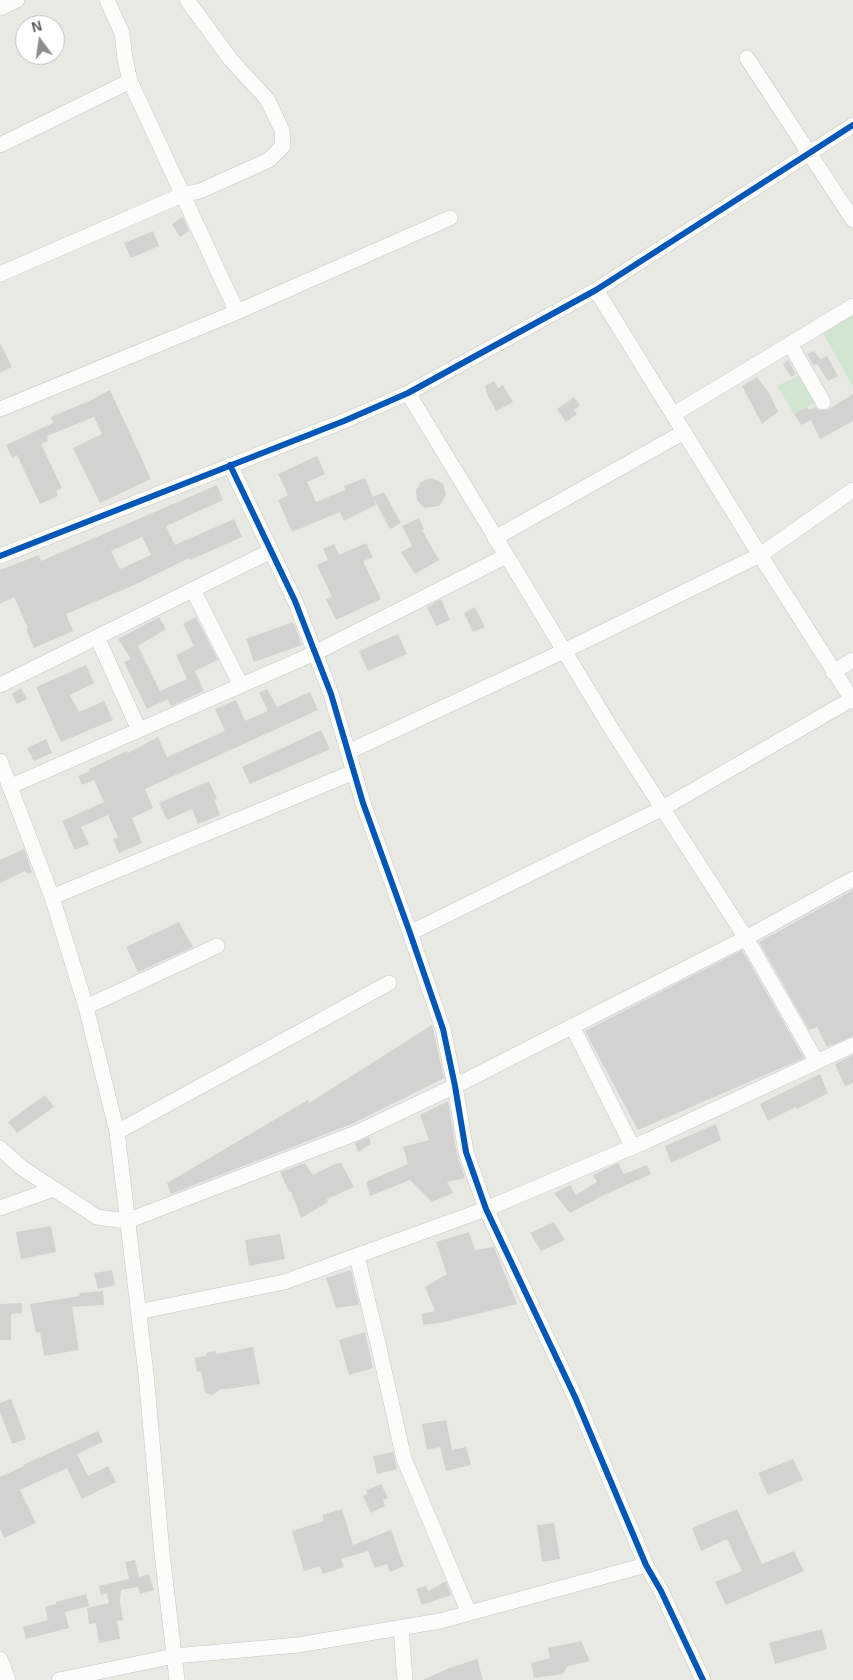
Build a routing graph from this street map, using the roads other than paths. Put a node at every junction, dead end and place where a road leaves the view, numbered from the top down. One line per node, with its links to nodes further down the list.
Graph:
1 (18, 0): 4 (street)
2 (107, 0): 6 (street)
3 (187, 0): 10 (street)
4 (0, 8)
5 (747, 58): 9 (street)
6 (130, 81): 8 (street); 10 (street)
7 (853, 125): 9 (street)
8 (0, 145)
9 (810, 153): 12 (street); 14 (street)
10 (182, 195): 13 (street); 16 (street)
11 (450, 218): 16 (street)
12 (853, 220)
13 (0, 274)
14 (596, 290): 18 (street); 21 (street)
15 (853, 306): 17 (street)
16 (237, 312): 20 (street)
17 (790, 344): 19 (street); 21 (street)
18 (408, 393): 23 (street); 25 (street)
19 (824, 402)
20 (0, 409)
21 (674, 414): 22 (street)
22 (684, 432): 25 (street); 27 (street)
23 (230, 465): 26 (street); 28 (street)
24 (853, 490): 27 (street)
25 (496, 538): 29 (street)
26 (271, 551): 30 (street); 33 (street)
27 (760, 555): 32 (street); 35 (street)
28 (0, 556)
29 (506, 556): 32 (street); 33 (street)
30 (193, 590): 31 (street); 37 (street)
31 (98, 637): 36 (street); 39 (street)
32 (564, 651): 40 (street); 44 (street)
33 (315, 653): 37 (street); 40 (street)
34 (853, 660): 35 (street)
35 (833, 672): 38 (street)
36 (0, 685)
37 (241, 685): 39 (street)
38 (852, 700): 44 (street)
39 (139, 730): 43 (street)
40 (348, 752): 42 (street)
41 (0, 761): 43 (street)
42 (354, 772): 46 (street); 47 (street)
43 (11, 786): 46 (street)
44 (663, 808): 47 (street); 48 (street)
45 (853, 879): 48 (street)
46 (52, 897): 51 (street)
47 (410, 933): 55 (street)
48 (746, 938): 52 (street); 54 (street)
49 (217, 946): 51 (street)
50 (389, 983): 56 (street)
51 (86, 1007): 56 (street)
52 (572, 1026): 55 (street); 57 (street)
53 (853, 1045): 54 (street)
54 (817, 1062): 57 (street)
55 (455, 1086): 61 (street); 62 (street)
56 (117, 1132): 62 (street)
57 (632, 1146): 61 (street)
58 (0, 1148): 59 (street)
59 (54, 1189): 60 (street); 62 (street)
60 (0, 1208)
61 (486, 1209): 63 (street); 65 (street)
62 (127, 1221): 64 (street)
63 (357, 1256): 64 (street); 66 (street)
64 (138, 1312): 68 (street)
65 (646, 1565): 66 (street); 74 (street)
66 (469, 1613): 67 (street)
67 (401, 1628): 68 (street); 73 (street)
68 (174, 1656): 71 (street); 72 (street)
69 (0, 1659): 70 (street)
70 (8, 1680)
71 (59, 1680)
72 (177, 1680)
73 (405, 1680)
74 (703, 1680)

